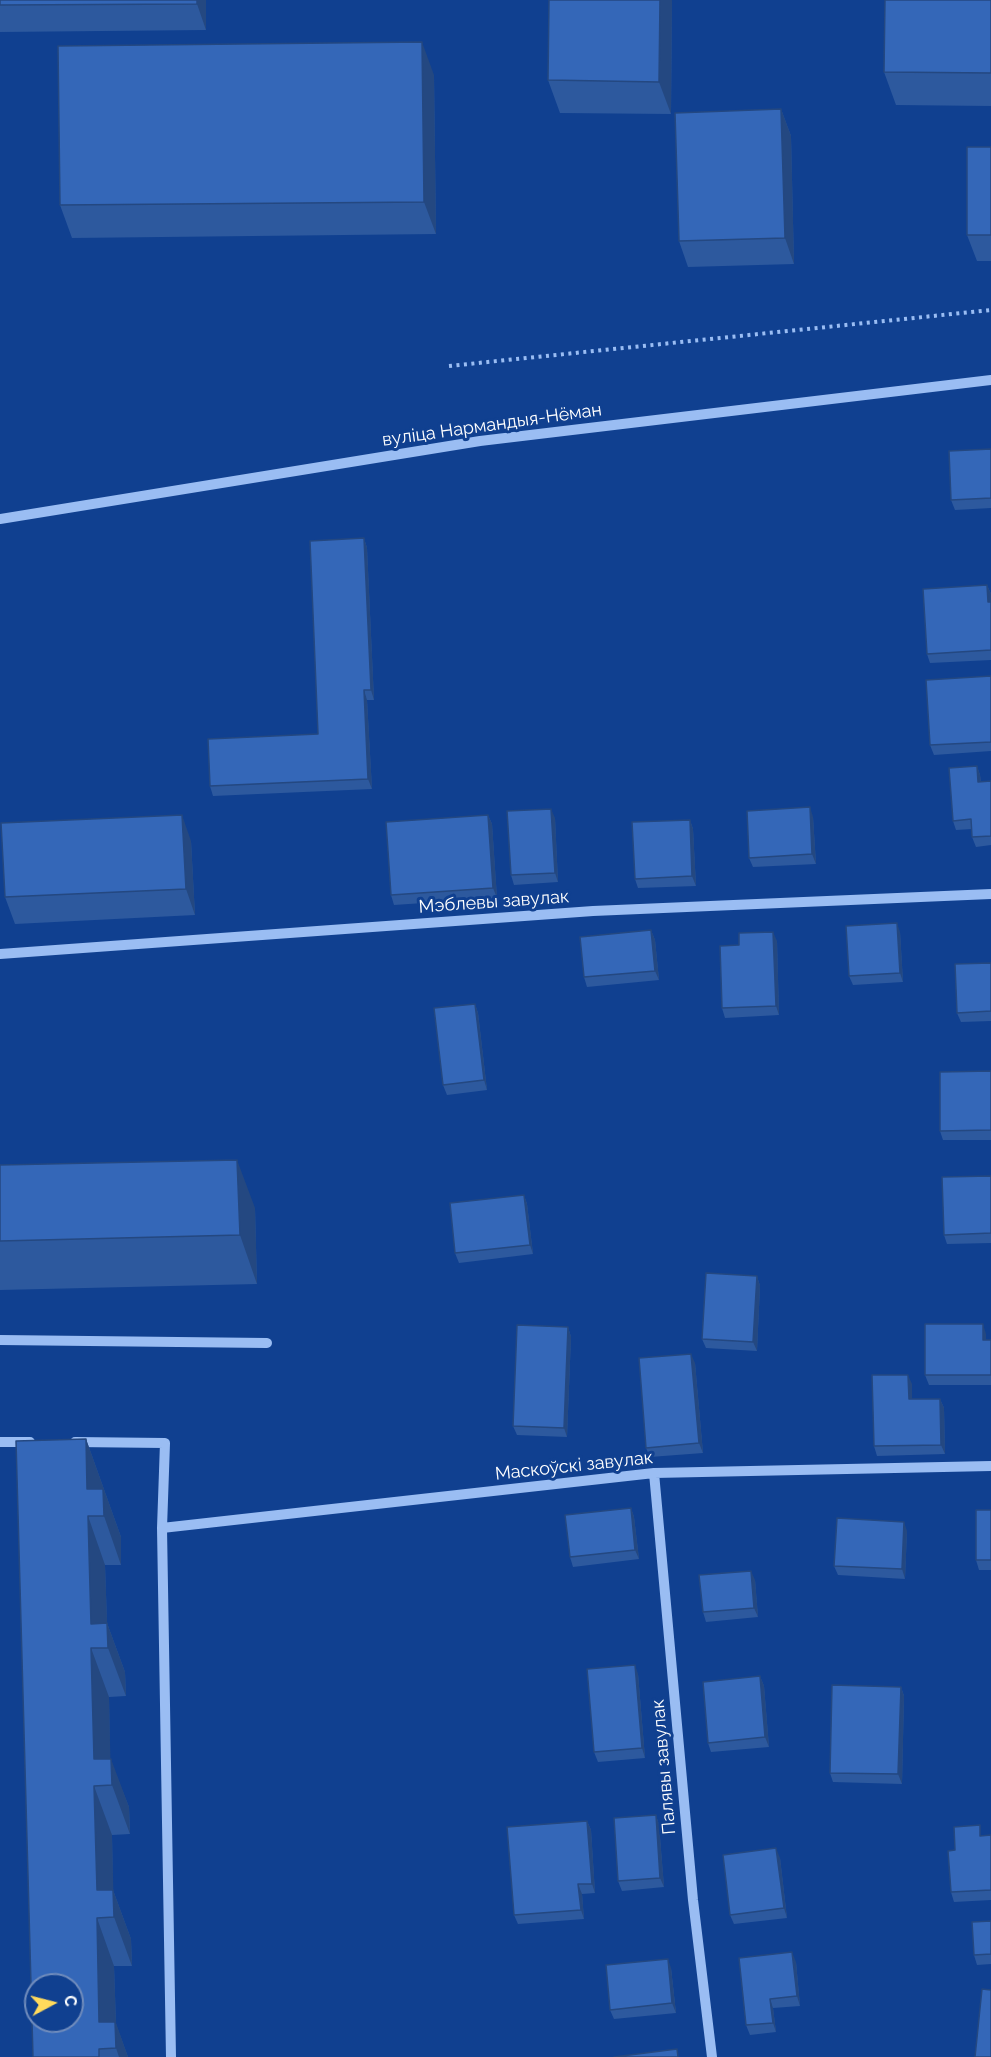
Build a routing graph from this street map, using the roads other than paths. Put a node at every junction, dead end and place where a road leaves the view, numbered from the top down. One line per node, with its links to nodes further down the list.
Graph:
1 (991, 380): 2 (street, вуліца Нармандыя-Нёман)
2 (0, 519)
3 (991, 894): 4 (street, Мэблевы завулак)
4 (0, 954)
5 (0, 1340): 6 (street)
6 (267, 1343)
7 (0, 1442): 8 (street)
8 (47, 1442)
9 (59, 1442): 12 (street)
10 (991, 1466): 11 (street, Маскоўскі завулак)
11 (654, 1473): 12 (street, Маскоўскі завулак); 14 (street, Палявы завулак)
12 (162, 1528): 13 (street)
13 (171, 2057)
14 (712, 2057)

